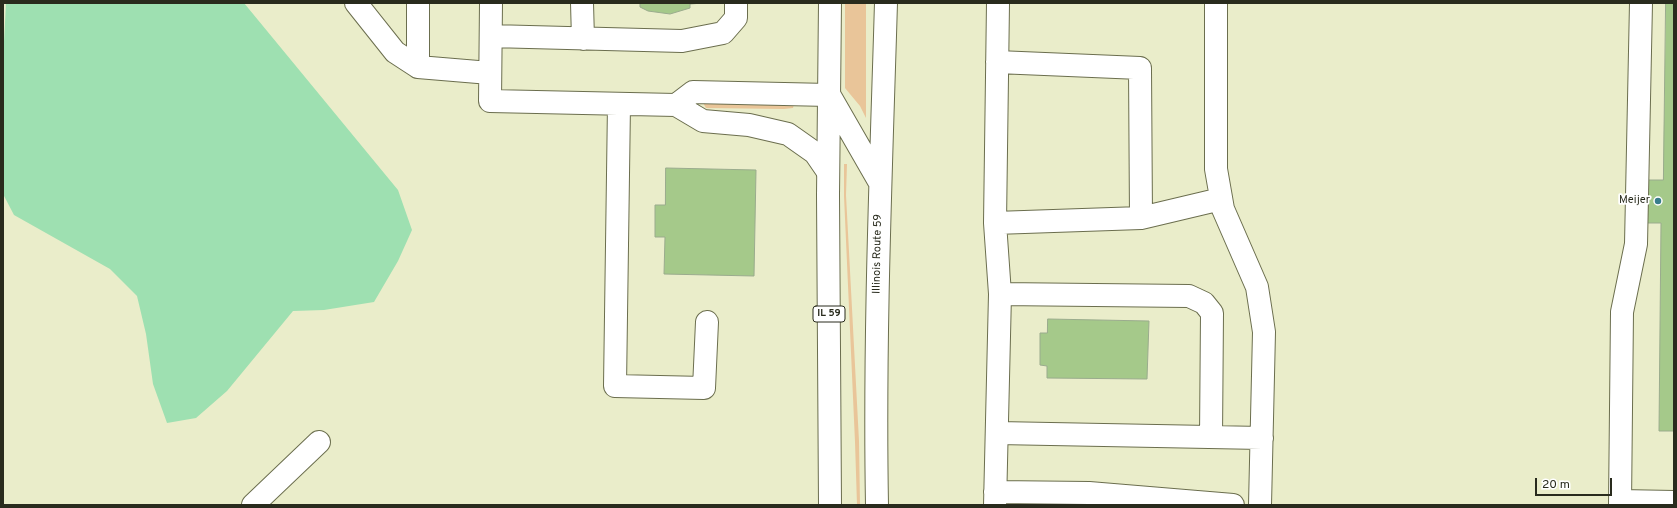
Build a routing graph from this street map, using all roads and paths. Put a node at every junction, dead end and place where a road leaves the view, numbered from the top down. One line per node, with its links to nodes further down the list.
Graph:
1 (356, 3): 14 (main road)
2 (418, 3): 14 (main road)
3 (491, 3): 11 (main road)
4 (582, 3): 12 (main road)
5 (736, 3): 12 (main road)
6 (830, 3): 16 (main road, IL 59)
7 (886, 3): 20 (main road, Illinois Route 59)
8 (998, 3): 13 (main road)
9 (1216, 3): 21 (main road)
10 (1641, 3): 33 (main road)
11 (490, 36): 12 (main road); 15 (main road)
12 (583, 39)
13 (997, 62): 22 (main road); 23 (main road)
14 (418, 67): 15 (main road)
15 (490, 72): 17 (main road)
16 (830, 95): 18 (main road); 19 (main road, IL 59); 20 (main road)
17 (619, 104): 18 (main road); 25 (main road)
18 (676, 105): 19 (main road)
19 (828, 172): 35 (main road, IL 59)
20 (880, 183): 36 (main road, Illinois Route 59)
21 (1221, 199): 22 (main road); 28 (main road)
22 (1141, 218): 23 (main road)
23 (994, 223): 24 (main road)
24 (1000, 294): 26 (main road); 27 (main road)
25 (707, 322)
26 (998, 433): 27 (main road); 30 (main road)
27 (1211, 437): 28 (main road)
28 (1262, 438): 38 (main road)
29 (319, 442): 34 (main road)
30 (995, 498): 31 (main road)
31 (1140, 501): 37 (main road)
32 (1674, 502): 33 (main road)
33 (1620, 503)
34 (253, 505)
35 (830, 505)
36 (877, 505)
37 (1233, 505)
38 (1260, 505)

